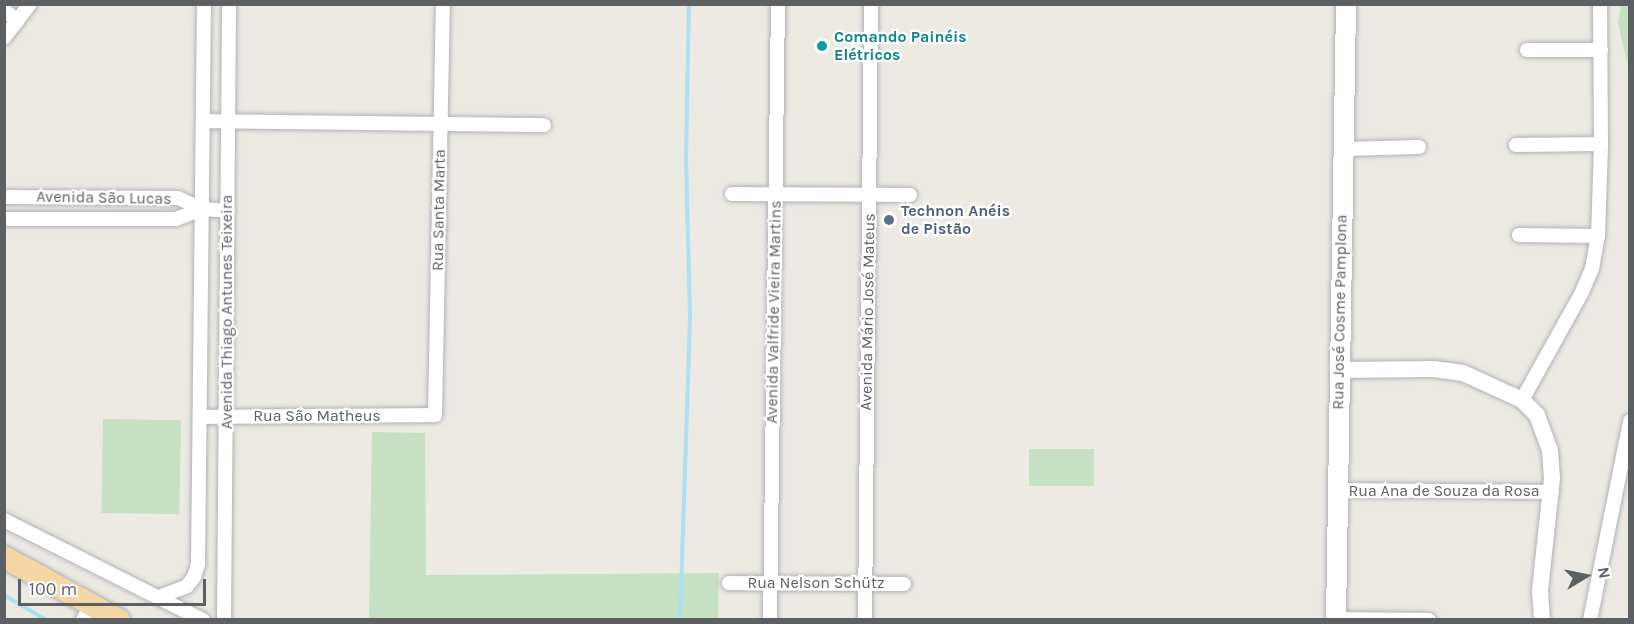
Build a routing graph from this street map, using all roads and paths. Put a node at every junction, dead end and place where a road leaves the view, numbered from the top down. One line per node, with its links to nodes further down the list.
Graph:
1 (10, 4): 10 (street)
2 (30, 4): 11 (street)
3 (204, 4): 15 (street, Avenida Thiago Antunes Teixeira)
4 (229, 4): 16 (street, Avenida Thiago Antunes Teixeira)
5 (442, 4): 17 (street, Rua Santa Marta)
6 (778, 4): 24 (street, Avenida Valfride Vieira Martins)
7 (871, 4): 25 (street, Avenida Mário José Mateus)
8 (1346, 4): 22 (main road, Rua José Cosme Pamplona)
9 (1600, 4): 14 (street)
10 (5, 12): 11 (street)
11 (18, 21): 12 (street)
12 (4, 38)
13 (1527, 50): 14 (street)
14 (1601, 50): 19 (street)
15 (203, 121): 16 (street); 29 (street, Avenida Thiago Antunes Teixeira)
16 (228, 121): 17 (street); 30 (street, Avenida Thiago Antunes Teixeira)
17 (440, 124): 18 (street); 37 (street, Rua Santa Marta)
18 (544, 125)
19 (1601, 144): 20 (street); 34 (street)
20 (1516, 145)
21 (1419, 147): 22 (street)
22 (1344, 149): 35 (main road, Rua José Cosme Pamplona)
23 (732, 194): 24 (street)
24 (776, 194): 25 (street); 46 (street, Avenida Valfride Vieira Martins)
25 (869, 195): 26 (street); 47 (street, Avenida Mário José Mateus)
26 (910, 195)
27 (4, 197): 28 (street, Avenida São Lucas)
28 (57, 198): 29 (street, Avenida São Lucas); 32 (street)
29 (202, 209): 30 (street, Avenida São Lucas); 32 (street, Avenida São Lucas); 38 (street, Avenida Thiago Antunes Teixeira)
30 (228, 211): 39 (street, Avenida Thiago Antunes Teixeira)
31 (4, 219): 32 (street, Avenida São Lucas)
32 (57, 219)
33 (1519, 235): 34 (street)
34 (1598, 236): 36 (street)
35 (1339, 370): 36 (street); 41 (main road, Rua José Cosme Pamplona)
36 (1522, 400): 42 (street)
37 (435, 415): 39 (street, Rua São Matheus)
38 (200, 417): 39 (street, Rua São Matheus); 49 (street, Avenida Thiago Antunes Teixeira)
39 (226, 417): 55 (street, Avenida Thiago Antunes Teixeira)
40 (1629, 421): 60 (street)
41 (1336, 490): 42 (street, Rua Ana de Souza da Rosa); 51 (main road, Rua José Cosme Pamplona)
42 (1552, 492): 59 (street)
43 (4, 520): 49 (street)
44 (4, 557): 50 (highway)
45 (729, 583): 46 (street, Rua Nelson Schütz)
46 (771, 583): 47 (street, Rua Nelson Schütz); 56 (street, Avenida Valfride Vieira Martins)
47 (866, 584): 48 (street, Rua Nelson Schütz); 57 (street, Avenida Mário José Mateus)
48 (904, 584)
49 (159, 597): 54 (street)
50 (87, 612): 53 (highway)
51 (1336, 619): 52 (street)
52 (1396, 619): 58 (street)
53 (119, 620)
54 (203, 620)
55 (225, 620)
56 (770, 620)
57 (865, 620)
58 (1429, 620)
59 (1542, 620)
60 (1590, 620)

